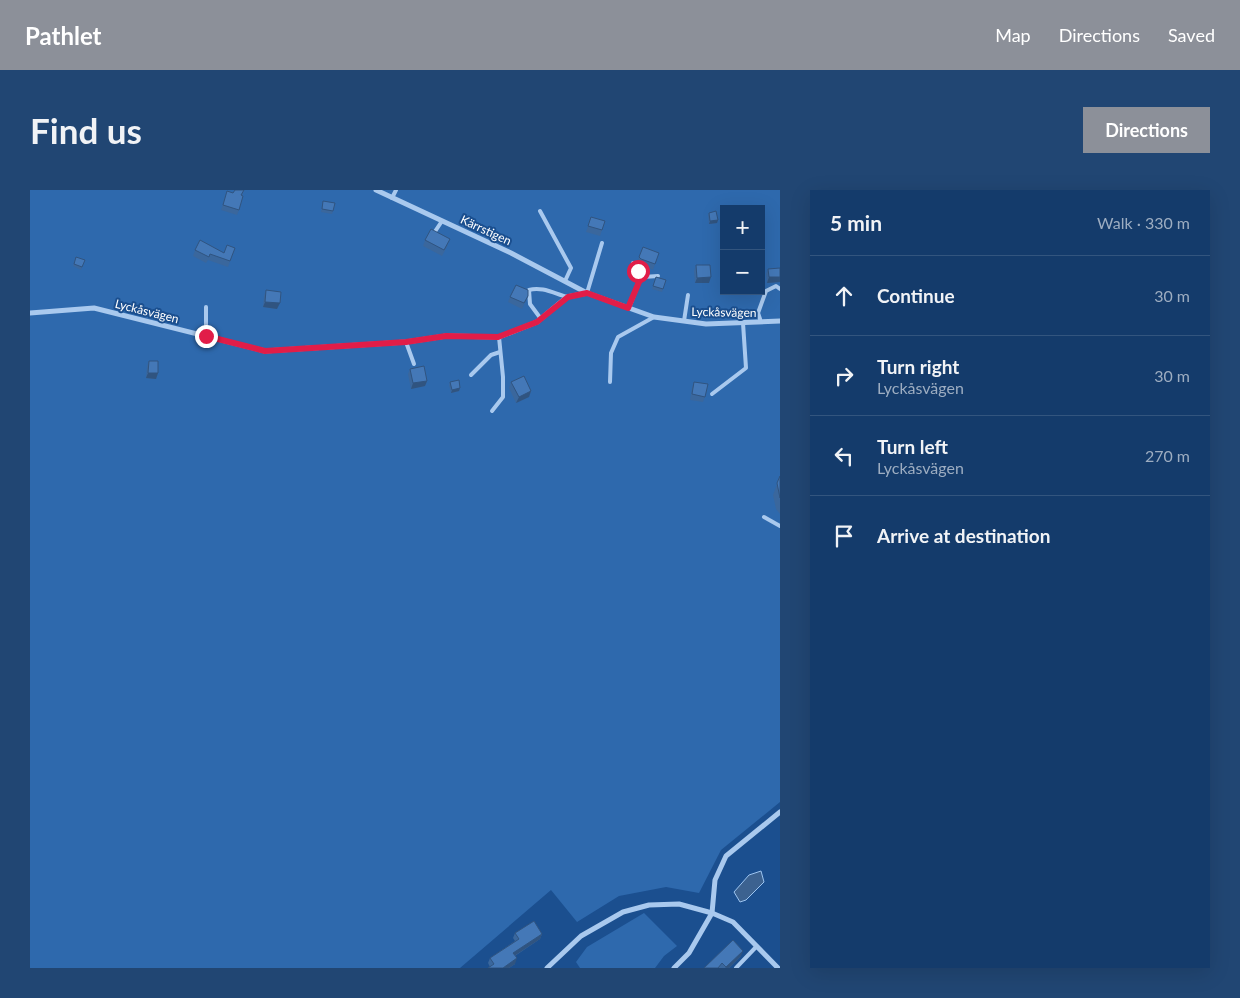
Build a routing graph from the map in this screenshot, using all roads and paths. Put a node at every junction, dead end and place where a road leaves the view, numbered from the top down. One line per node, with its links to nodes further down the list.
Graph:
1 (376, 190): 3 (street, Kärrstigen)
2 (396, 190): 3 (lane)
3 (392, 198): 5 (street, Kärrstigen)
4 (540, 211): 11 (lane)
5 (442, 221): 6 (lane); 11 (street, Kärrstigen)
6 (434, 233)
7 (602, 243): 13 (lane)
8 (633, 263): 10 (lane)
9 (658, 276): 10 (lane)
10 (643, 277): 17 (lane)
11 (565, 281): 13 (street, Kärrstigen)
12 (780, 289): 24 (lane)
13 (587, 293): 15 (street, Lyckåsvägen); 17 (street, Lyckåsvägen)
14 (688, 295): 21 (lane)
15 (568, 297): 20 (street, Lyckåsvägen); 20 (lane)
16 (206, 307): 25 (lane)
17 (628, 308): 19 (street, Lyckåsvägen)
18 (30, 313): 25 (street, Lyckåsvägen)
19 (654, 318): 21 (street, Lyckåsvägen); 31 (lane)
20 (540, 319): 26 (street, Lyckåsvägen)
21 (684, 321): 23 (street, Lyckåsvägen)
22 (780, 321): 24 (street, Lyckåsvägen)
23 (743, 322): 24 (street, Lyckåsvägen); 32 (lane)
24 (761, 322)
25 (206, 336): 27 (street, Lyckåsvägen)
26 (498, 337): 27 (street, Lyckåsvägen); 28 (lane)
27 (406, 342): 29 (lane)
28 (500, 352): 30 (lane); 33 (lane)
29 (414, 364)
30 (471, 375)
31 (610, 382)
32 (712, 394)
33 (492, 412)
34 (764, 517): 35 (lane)
35 (780, 526)
36 (780, 812): 37 (street)
37 (712, 913): 38 (street); 39 (street); 40 (street)
38 (756, 946): 41 (lane); 42 (street)
39 (547, 968)
40 (674, 968)
41 (736, 968)
42 (778, 968)

